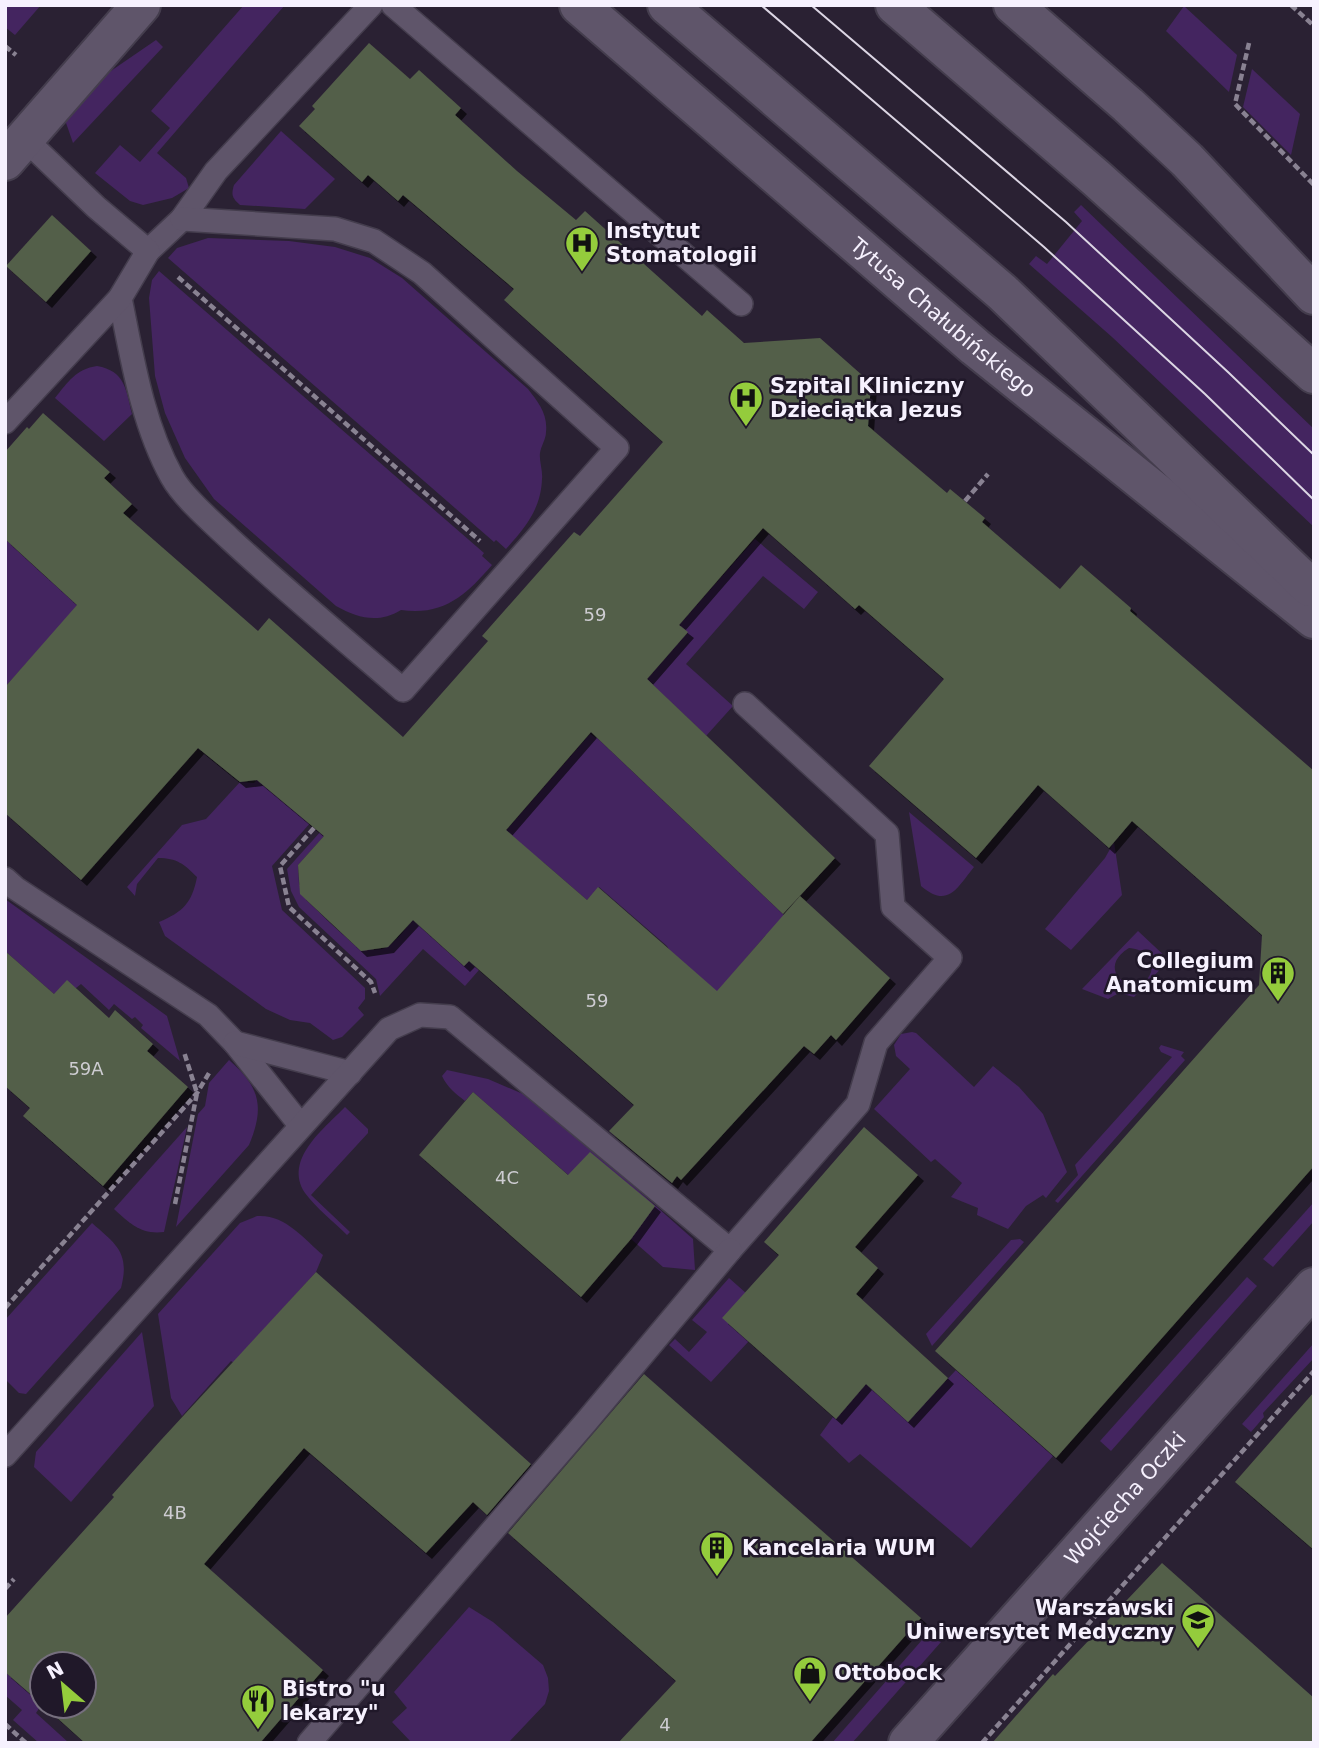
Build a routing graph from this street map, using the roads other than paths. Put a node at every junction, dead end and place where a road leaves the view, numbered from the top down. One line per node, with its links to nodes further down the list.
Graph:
1 (141, 5): 8 (main road)
2 (371, 5): 9 (lane)
3 (393, 5): 13 (lane)
4 (579, 5): 17 (main road, Tytusa Chałubińskiego)
5 (667, 5): 16 (main road)
6 (895, 5): 14 (main road)
7 (1013, 5): 11 (main road)
8 (15, 150): 10 (lane)
9 (182, 219): 10 (lane); 12 (lane)
10 (148, 251): 12 (lane)
11 (1314, 296)
12 (120, 298): 15 (lane)
13 (741, 304)
14 (1314, 374)
15 (5, 422)
16 (1314, 590)
17 (1314, 619)
18 (745, 704): 23 (lane)
19 (5, 879): 20 (lane)
20 (235, 1043): 21 (lane); 22 (lane)
21 (350, 1073): 22 (lane); 23 (lane)
22 (301, 1126): 25 (lane)
23 (730, 1251): 26 (lane)
24 (1314, 1287): 27 (main road, Wojciecha Oczki)
25 (5, 1455)
26 (309, 1743)
27 (908, 1743)

